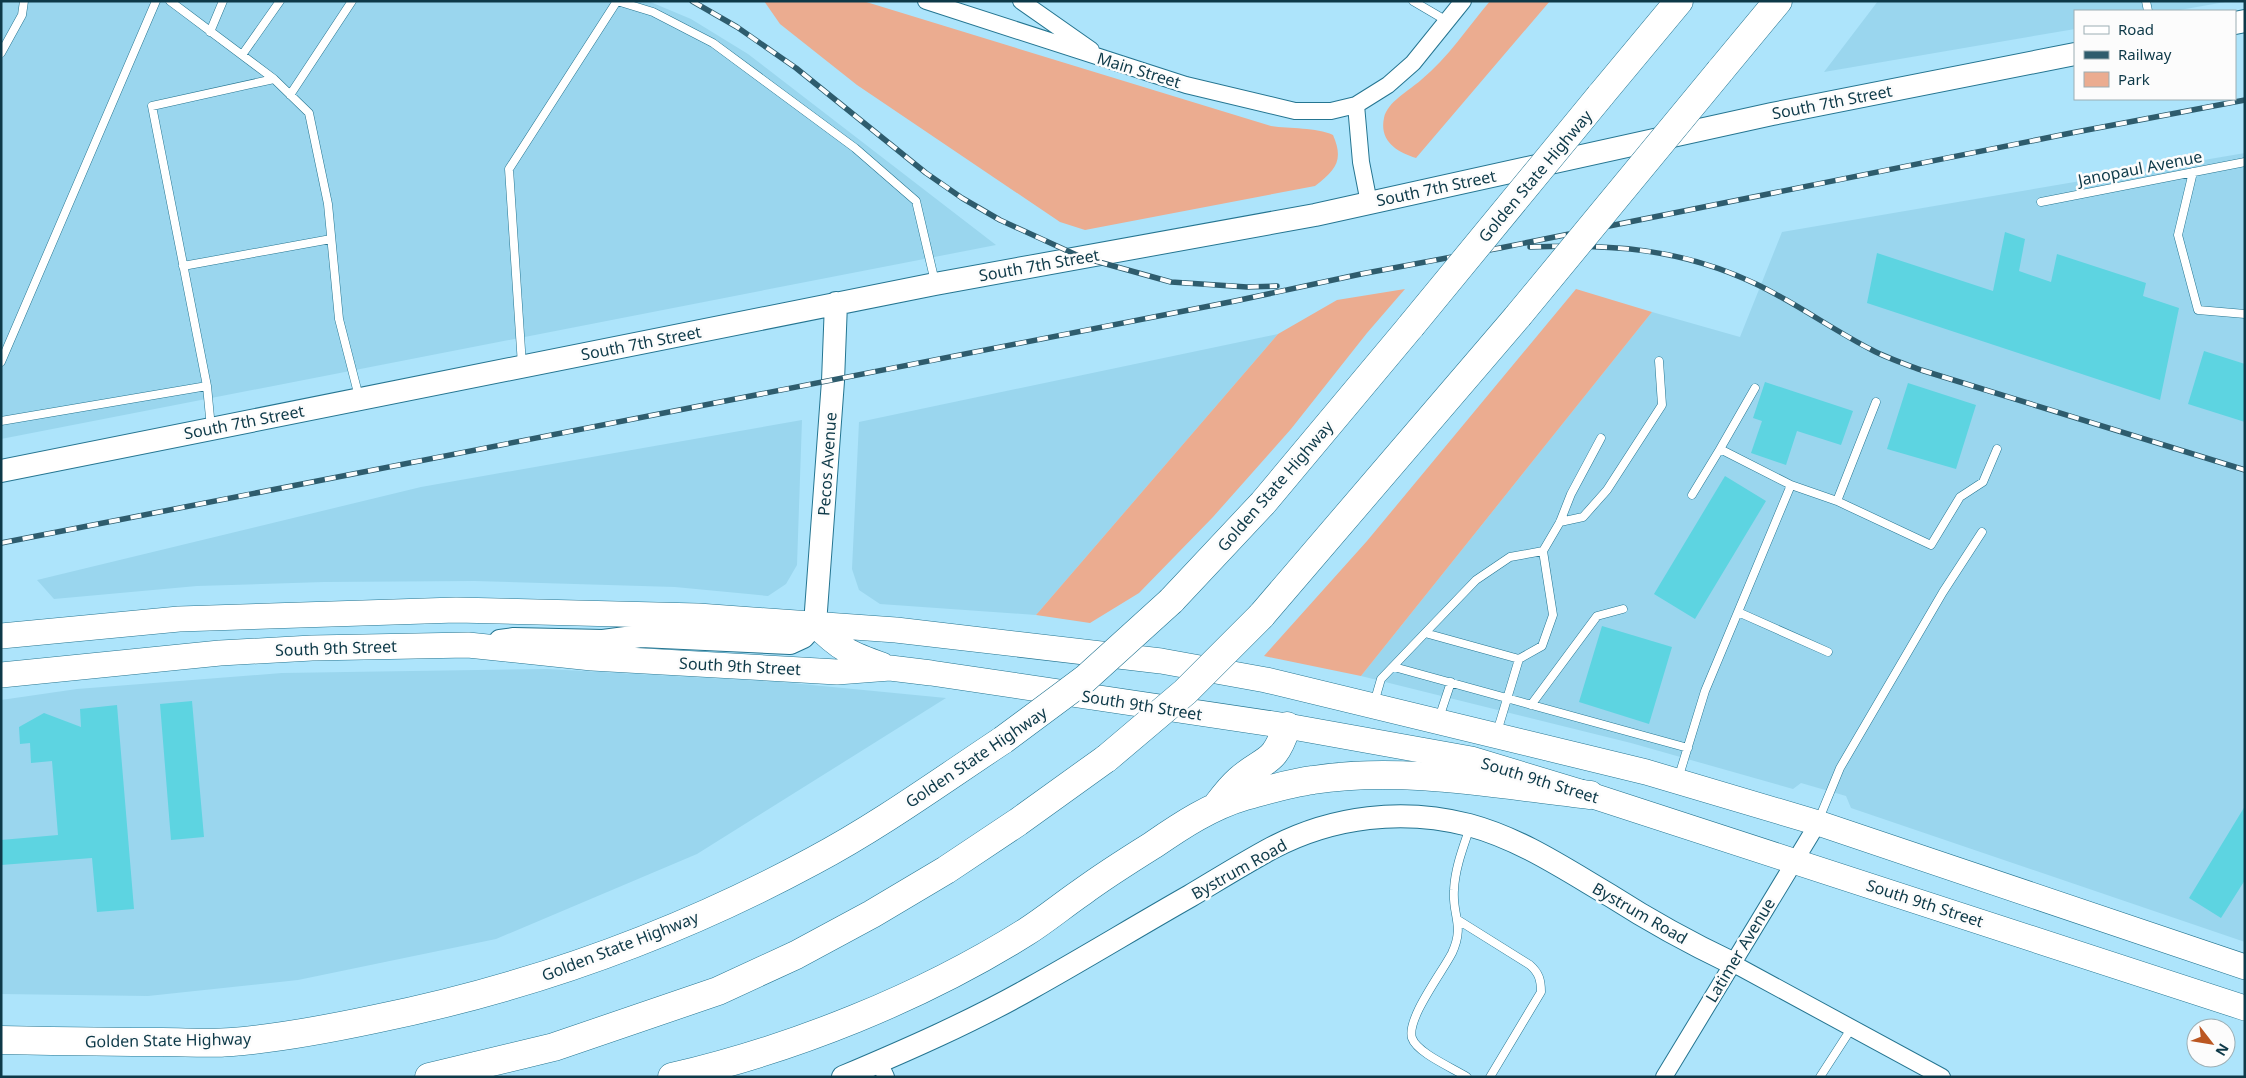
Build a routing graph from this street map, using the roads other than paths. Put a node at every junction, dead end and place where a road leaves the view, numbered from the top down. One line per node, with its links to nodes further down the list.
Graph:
1 (24, 1): 15 (lane)
2 (156, 1): 32 (lane)
3 (170, 1): 14 (lane)
4 (223, 1): 14 (lane)
5 (280, 1): 17 (lane)
6 (352, 1): 20 (lane)
7 (926, 1): 18 (street, Main Street)
8 (1021, 1): 18 (street)
9 (1413, 1): 13 (lane)
10 (1463, 1): 13 (street)
11 (1679, 1): 85 (highway, Golden State Highway, bridge)
12 (1778, 1): 87 (highway, bridge)
13 (1447, 22): 21 (street)
14 (210, 32): 17 (lane)
15 (1, 54)
16 (2074, 54): 25 (street, South 7th Street)
17 (242, 55): 19 (lane)
18 (1105, 60): 21 (street, Main Street)
19 (274, 79): 20 (lane); 27 (lane)
20 (290, 95): 26 (lane)
21 (1356, 105): 25 (street)
22 (2245, 162): 23 (lane, Janopaul Avenue)
23 (2193, 172): 24 (lane, Janopaul Avenue); 30 (lane)
24 (2041, 202)
25 (1368, 203): 28 (street, South 7th Street)
26 (331, 239): 27 (lane); 36 (lane)
27 (183, 266): 34 (lane)
28 (936, 284): 29 (street, South 7th Street); 33 (lane)
29 (836, 303): 33 (street, South 7th Street); 53 (street, Pecos Avenue)
30 (2245, 314)
31 (1659, 361): 47 (lane)
32 (1, 362)
33 (522, 367): 36 (street, South 7th Street)
34 (207, 386): 38 (lane); 39 (lane)
35 (1755, 388): 41 (lane)
36 (359, 399): 39 (street, South 7th Street)
37 (1876, 402): 46 (lane)
38 (1, 421)
39 (211, 429): 43 (street, South 7th Street)
40 (1601, 438): 47 (lane)
41 (1720, 449): 44 (lane); 45 (lane)
42 (1997, 449): 46 (lane)
43 (1, 471)
44 (1791, 485): 46 (lane); 51 (lane)
45 (1692, 495)
46 (1837, 501)
47 (1560, 522): 49 (lane)
48 (1982, 532): 75 (lane)
49 (1543, 551): 54 (lane); 59 (lane)
50 (1623, 609): 66 (lane)
51 (1738, 612): 57 (lane); 71 (lane)
52 (179, 619): 53 (main road, South 9th Street); 55 (main road, South 9th Street); 58 (main road)
53 (815, 624): 56 (street); 61 (main road); 63 (main road, South 9th Street)
54 (1425, 633): 59 (lane); 60 (lane)
55 (1, 636)
56 (468, 646): 58 (main road, South 9th Street); 61 (main road, South 9th Street)
57 (1828, 652)
58 (180, 656): 62 (main road, South 9th Street)
59 (1520, 659): 65 (lane)
60 (1394, 667): 64 (lane); 67 (lane)
61 (890, 668): 69 (main road, South 9th Street)
62 (1, 675)
63 (1266, 680): 67 (main road, South 9th Street); 69 (main road)
64 (1450, 682): 65 (lane); 68 (lane)
65 (1508, 698): 66 (lane); 70 (lane)
66 (1531, 705): 71 (lane)
67 (1373, 707): 68 (main road, South 9th Street)
68 (1438, 723): 70 (main road, South 9th Street)
69 (1286, 726): 73 (main road, South 9th Street); 74 (highway)
70 (1496, 737): 72 (main road, South 9th Street)
71 (1688, 748): 72 (lane)
72 (1678, 781): 75 (main road, South 9th Street)
73 (1590, 795): 74 (highway); 77 (main road, South 9th Street)
74 (1215, 807): 88 (highway)
75 (1818, 823): 77 (street, Latimer Avenue); 80 (main road, South 9th Street)
76 (1470, 826): 78 (lane); 79 (street, Bystrum Road); 86 (street, Bystrum Road)
77 (1794, 861): 79 (street, Latimer Avenue); 81 (main road, South 9th Street)
78 (1458, 920): 90 (lane); 91 (lane)
79 (1732, 963): 83 (street, Bystrum Road); 92 (street, Latimer Avenue)
80 (2245, 967)
81 (2245, 1008)
82 (1, 1029): 85 (highway)
83 (1851, 1029): 93 (lane); 94 (street, Bystrum Road)
84 (1, 1040): 85 (highway, Golden State Highway)
85 (92, 1042)
86 (883, 1069): 89 (street, Bystrum Road)
87 (429, 1077)
88 (672, 1077)
89 (843, 1077)
90 (1467, 1077)
91 (1490, 1077)
92 (1664, 1077)
93 (1820, 1077)
94 (1942, 1077)

